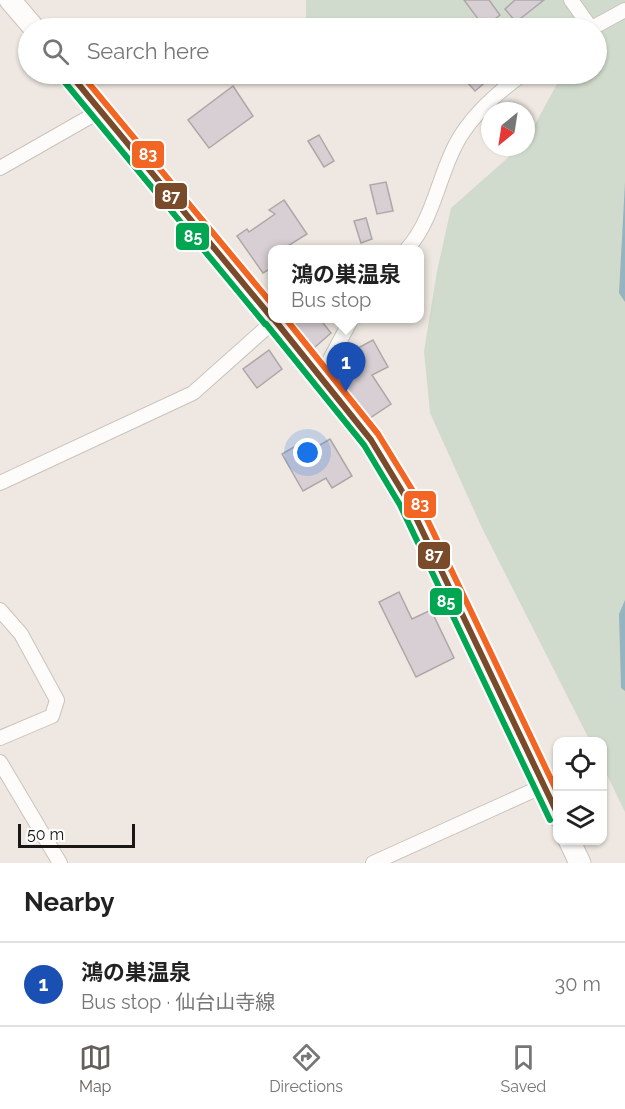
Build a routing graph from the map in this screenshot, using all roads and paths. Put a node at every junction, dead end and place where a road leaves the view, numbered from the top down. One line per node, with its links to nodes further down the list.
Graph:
1 (10, 0): 5 (main road)
2 (571, 0): 6 (street)
3 (621, 0): 7 (street)
4 (625, 10): 8 (street)
5 (25, 18)
6 (588, 18)
7 (603, 18)
8 (607, 20)
9 (78, 84): 11 (main road)
10 (509, 84): 13 (street)
11 (100, 111): 12 (street); 14 (main road)
12 (0, 168)
13 (409, 245)
14 (268, 313)
15 (269, 323): 19 (street)
16 (276, 323): 18 (main road)
17 (349, 323): 18 (street)
18 (317, 373): 23 (main road)
19 (0, 483)
20 (0, 610): 21 (street)
21 (0, 738)
22 (0, 762): 26 (street)
23 (543, 786): 24 (main road); 27 (street)
24 (553, 806)
25 (571, 845): 28 (main road)
26 (60, 863)
27 (373, 863)
28 (580, 863)

